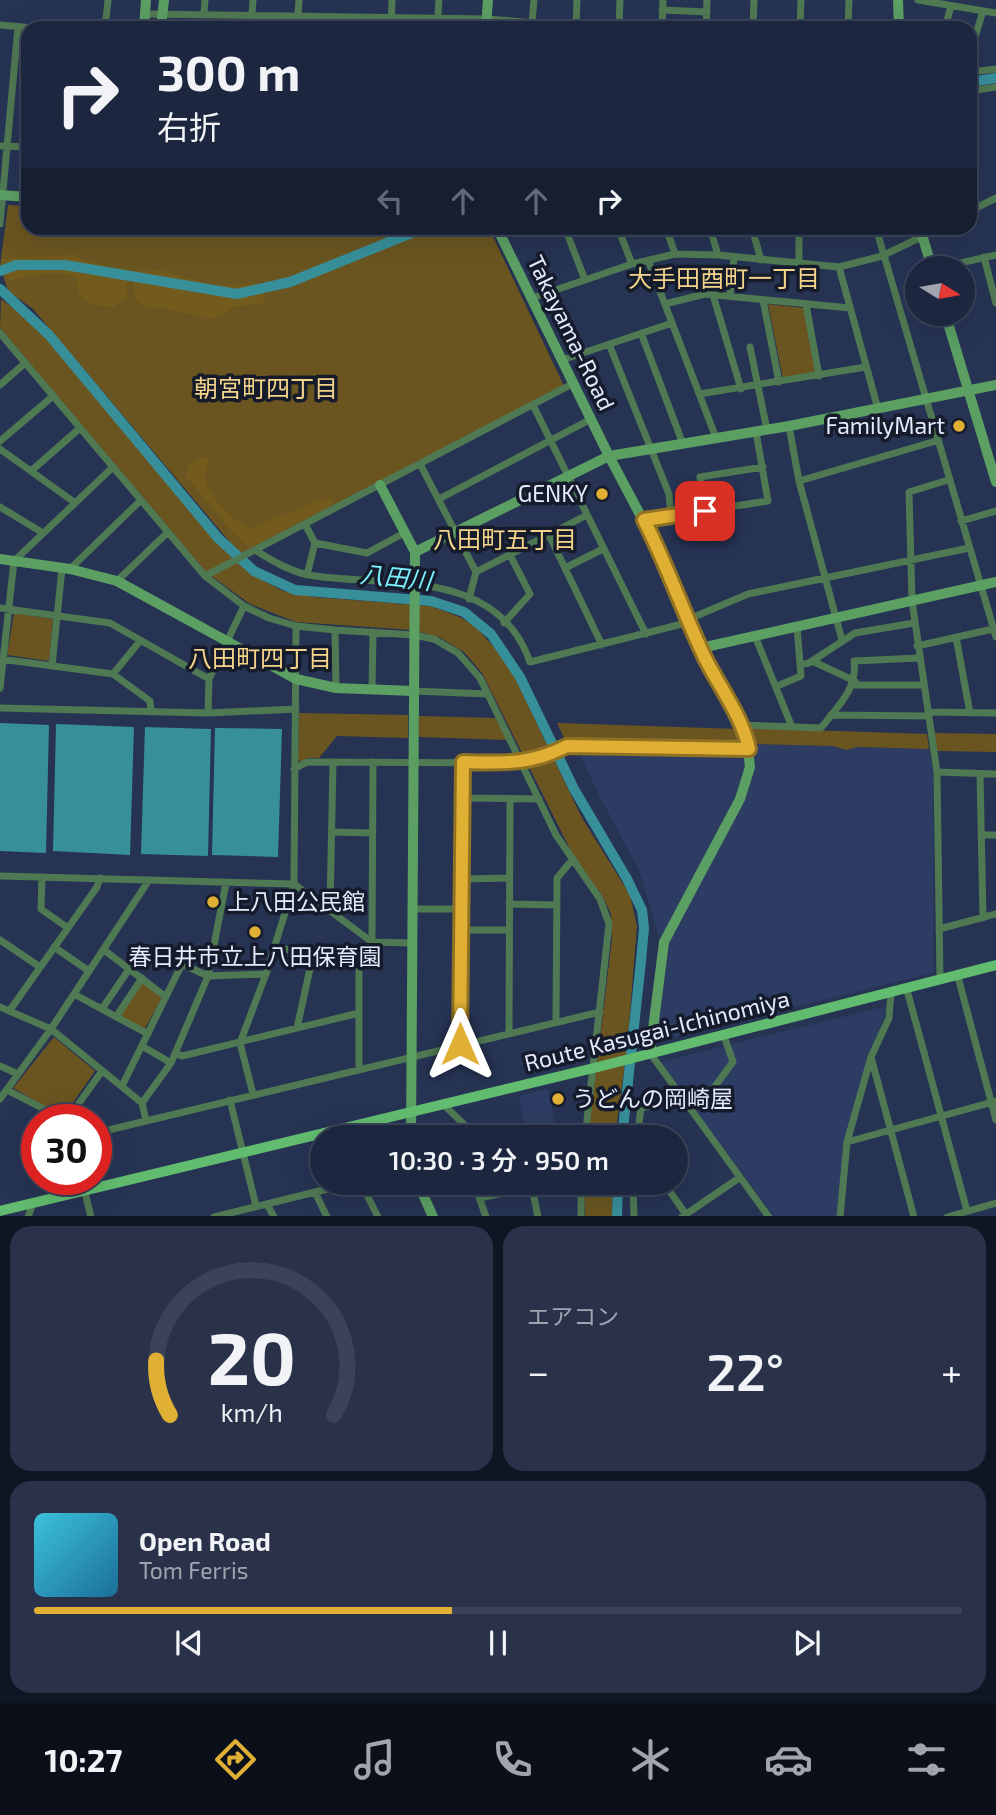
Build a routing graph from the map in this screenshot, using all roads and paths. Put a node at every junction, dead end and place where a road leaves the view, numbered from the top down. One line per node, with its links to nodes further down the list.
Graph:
1 (108, 0): 34 (street)
2 (146, 0): 26 (street)
3 (164, 0): 27 (street)
4 (205, 0): 28 (street)
5 (253, 0): 29 (street)
6 (299, 0): 30 (street)
7 (392, 0): 32 (street)
8 (439, 0): 33 (street)
9 (488, 0): 41 (street)
10 (534, 0): 42 (street)
11 (577, 0): 43 (street)
12 (620, 0): 44 (street)
13 (663, 0): 22 (street)
14 (707, 0): 24 (street)
15 (754, 0): 47 (street)
16 (801, 0): 48 (street)
17 (849, 0): 49 (street)
18 (898, 0): 50 (street)
19 (919, 0): 21 (street)
20 (966, 4): 21 (street); 23 (street)
21 (951, 6): 51 (street)
22 (663, 10): 24 (street); 45 (street)
23 (983, 11): 25 (street); 55 (street)
24 (707, 12): 46 (street)
25 (996, 13)
26 (145, 14): 27 (street); 35 (street)
27 (162, 15): 28 (street); 36 (street)
28 (204, 16): 29 (street); 37 (street)
29 (251, 17): 30 (street); 38 (street)
30 (299, 17): 31 (street); 39 (street)
31 (344, 18): 32 (street)
32 (391, 18): 33 (street)
33 (438, 19): 40 (street)
34 (106, 21)
35 (144, 21)
36 (162, 21)
37 (204, 21)
38 (251, 21)
39 (298, 21)
40 (457, 21)
41 (486, 21)
42 (532, 21)
43 (576, 21)
44 (619, 21)
45 (662, 21)
46 (706, 21)
47 (753, 21)
48 (800, 21)
49 (848, 21)
50 (899, 21)
51 (948, 21)
52 (0, 25): 53 (street)
53 (18, 27): 54 (street); 60 (street)
54 (21, 27)
55 (977, 30)
56 (996, 69): 57 (street)
57 (977, 71)
58 (996, 87): 59 (street)
59 (977, 90)
60 (4, 146): 61 (street)
61 (2, 195): 62 (street); 65 (street)
62 (21, 196)
63 (996, 198): 64 (street)
64 (977, 208)
65 (0, 224)
66 (501, 235): 92 (street, Takayama-Road)
67 (568, 235): 89 (street)
68 (621, 235): 87 (street)
69 (668, 235): 76 (street)
70 (712, 235): 77 (street)
71 (754, 235): 85 (street)
72 (799, 235): 86 (street)
73 (878, 235): 79 (street)
74 (917, 235): 79 (street)
75 (923, 235): 80 (street)
76 (675, 254): 77 (street); 84 (street)
77 (718, 255): 81 (street)
78 (996, 255): 82 (street)
79 (882, 256): 88 (street); 117 (street)
80 (929, 256)
81 (733, 257): 85 (street); 91 (street)
82 (984, 257): 83 (street); 94 (street)
83 (975, 259)
84 (648, 260): 87 (street); 95 (street)
85 (761, 260): 86 (street)
86 (799, 263): 88 (street)
87 (632, 264): 89 (street)
88 (839, 267): 97 (street)
89 (585, 280): 92 (street)
90 (713, 295): 91 (street); 95 (street); 113 (street)
91 (730, 296): 93 (street)
92 (532, 298): 104 (street, Takayama-Road)
93 (763, 300): 96 (street); 108 (street)
94 (996, 303)
95 (665, 304): 98 (street)
96 (806, 304): 97 (street); 107 (street)
97 (850, 308): 106 (street)
98 (672, 323): 101 (street); 115 (street)
99 (949, 326): 114 (street)
100 (0, 333): 105 (street)
101 (641, 333): 102 (street); 128 (street)
102 (609, 344): 104 (street); 130 (street)
103 (750, 347): 112 (street)
104 (562, 360): 109 (street, Takayama-Road)
105 (25, 363): 110 (street); 116 (street)
106 (866, 368): 107 (street); 119 (street)
107 (819, 376): 108 (street)
108 (779, 382): 112 (street)
109 (574, 383): 118 (street); 120 (street, Takayama-Road)
110 (0, 385)
111 (996, 385): 114 (street)
112 (758, 386): 113 (street); 123 (street)
113 (741, 388): 115 (street)
114 (968, 391): 117 (street); 139 (street)
115 (699, 394): 124 (street)
116 (53, 396): 122 (street); 125 (street)
117 (924, 400): 119 (street); 127 (street)
118 (533, 405): 126 (street); 132 (street)
119 (878, 409): 121 (street)
120 (591, 419): 126 (street); 131 (street, Takayama-Road)
121 (789, 426): 123 (street); 138 (street)
122 (80, 428): 133 (street); 135 (street)
123 (762, 431): 124 (street); 134 (street)
124 (716, 438): 128 (street)
125 (0, 440)
126 (550, 441): 136 (street); 141 (street)
127 (936, 442): 137 (street); 138 (street)
128 (683, 444): 130 (street)
129 (0, 449): 135 (street)
130 (651, 449): 131 (street); 148 (street)
131 (609, 456): 136 (street); 149 (street, Takayama-Road)
132 (420, 464): 140 (street); 141 (street)
133 (113, 467): 142 (street); 143 (street)
134 (762, 467): 145 (street); 145 (street)
135 (31, 471): 143 (street)
136 (568, 476): 147 (street); 153 (street)
137 (948, 480): 150 (street); 164 (street)
138 (799, 481): 171 (street)
139 (996, 482)
140 (380, 485): 151 (street); 155 (street)
141 (439, 499): 153 (street)
142 (141, 500): 152 (street); 166 (street)
143 (74, 502): 154 (street)
144 (0, 507): 154 (street)
145 (705, 511): 148 (street)
146 (996, 511): 150 (street)
147 (587, 515): 156 (street); 159 (street)
148 (671, 516): 149 (street)
149 (644, 520): 182 (street, Takayama-Road)
150 (961, 521): 158 (street)
151 (305, 524): 157 (street); 160 (street)
152 (168, 532): 170 (street); 172 (street)
153 (456, 532): 161 (street); 168 (street)
154 (43, 533): 165 (street)
155 (404, 533): 157 (street); 161 (street)
156 (549, 535): 162 (street); 167 (street)
157 (316, 543): 169 (street)
158 (969, 548): 164 (street); 175 (street)
159 (603, 549): 167 (street); 190 (street)
160 (252, 551): 169 (street); 170 (street)
161 (415, 552): 174 (street)
162 (510, 555): 168 (street); 183 (street)
163 (0, 559): 165 (street)
164 (911, 560): 171 (street); 177 (street)
165 (14, 561): 166 (street); 179 (street)
166 (66, 568): 172 (street); 180 (street)
167 (565, 568): 198 (street)
168 (476, 572): 176 (street)
169 (307, 575): 174 (street)
170 (205, 576): 178 (street)
171 (827, 579): 181 (street); 182 (street)
172 (117, 581): 197 (street)
173 (996, 582): 175 (street)
174 (415, 583): 176 (street); 191 (street)
175 (981, 585): 177 (street); 187 (street)
176 (469, 599): 183 (street)
177 (912, 601): 181 (street); 184 (street)
178 (244, 606): 185 (street); 197 (street)
179 (4, 608): 180 (street); 202 (street)
180 (56, 615): 196 (street); 205 (street)
181 (837, 618): 186 (street); 195 (street)
182 (689, 621): 190 (street); 200 (street, Takayama-Road)
183 (504, 623): 198 (street)
184 (914, 623): 195 (street); 199 (street)
185 (296, 626): 188 (street); 208 (street)
186 (797, 627): 192 (street); 204 (street)
187 (993, 629): 193 (street); 194 (street)
188 (334, 630): 189 (street); 213 (street)
189 (373, 632): 191 (street); 214 (street)
190 (646, 634): 198 (street)
191 (414, 635): 215 (street); 216 (street)
192 (755, 636): 200 (street); 211 (street)
193 (956, 637): 199 (street); 221 (street)
194 (996, 638)
195 (842, 640): 203 (street)
196 (140, 641): 206 (street); 207 (street)
197 (228, 642): 207 (street); 208 (street)
198 (602, 645)
199 (917, 646): 201 (street)
200 (701, 648): 225 (street, Takayama-Road)
201 (918, 658): 209 (street); 210 (street)
202 (2, 659): 205 (street); 212 (street)
203 (812, 661): 204 (street); 209 (street)
204 (800, 665): 211 (street)
205 (52, 667): 206 (street)
206 (113, 674): 219 (street)
207 (209, 679): 220 (street)
208 (296, 679): 213 (street); 218 (street)
209 (854, 683): 210 (street); 224 (street)
210 (922, 685): 223 (street)
211 (777, 686): 226 (street)
212 (0, 688)
213 (335, 688): 214 (street)
214 (372, 690): 215 (street)
215 (413, 691): 216 (street); 230 (street)
216 (488, 694): 232 (street)
217 (0, 708): 219 (street)
218 (296, 709): 220 (street); 233 (street)
219 (151, 712): 220 (street)
220 (208, 713)
221 (970, 713): 222 (street); 223 (street)
222 (996, 713)
223 (928, 714): 224 (street); 234 (street)
224 (831, 715): 226 (street)
225 (742, 725): 226 (street); 227 (street, Takayama-Road)
226 (792, 727)
227 (749, 749): 232 (street); 301 (street, Takayama-Road)
228 (333, 762): 229 (street); 233 (street); 240 (street)
229 (373, 762): 230 (street); 241 (street)
230 (412, 762): 231 (street); 256 (street)
231 (463, 762): 232 (street); 237 (street)
232 (522, 763): 239 (street)
233 (294, 769): 252 (street)
234 (937, 772): 235 (street); 261 (street)
235 (980, 774): 236 (street); 242 (street)
236 (996, 774)
237 (463, 798): 238 (street); 249 (street)
238 (510, 799): 239 (street); 248 (street)
239 (539, 799): 244 (street)
240 (333, 832): 241 (street); 255 (street)
241 (372, 833): 265 (street)
242 (981, 835): 243 (street); 259 (street)
243 (996, 835)
244 (573, 859): 254 (street); 288 (street)
245 (0, 876): 246 (street)
246 (42, 877): 247 (street); 260 (street)
247 (100, 878): 250 (street); 260 (street)
248 (509, 878): 249 (street); 253 (street)
249 (462, 879): 257 (street)
250 (149, 880): 251 (street); 269 (street)
251 (226, 883): 252 (street); 277 (street)
252 (294, 884): 255 (street); 268 (street)
253 (509, 904): 254 (street); 263 (street)
254 (557, 905): 291 (street)
255 (330, 909): 265 (street)
256 (411, 909): 257 (street); 266 (street)
257 (462, 909): 262 (street)
258 (996, 914): 259 (street)
259 (983, 918): 261 (street)
260 (68, 928): 267 (street)
261 (939, 929): 280 (street)
262 (461, 930): 263 (street); 298 (street)
263 (509, 930): 294 (street)
264 (0, 940): 273 (street)
265 (372, 942): 266 (street); 271 (street)
266 (412, 943): 302 (street)
267 (54, 947): 273 (street); 275 (street)
268 (274, 947): 270 (street); 276 (street)
269 (104, 950): 274 (street); 275 (street)
270 (313, 955): 271 (street); 292 (street)
271 (359, 964): 289 (street)
272 (996, 965): 278 (main road, Route Kasugai-Ichinomiya)
273 (40, 967): 287 (street)
274 (129, 969): 279 (street); 286 (street)
275 (89, 971): 283 (street)
276 (266, 974): 277 (street); 297 (street)
277 (208, 976): 284 (street); 300 (street)
278 (958, 976): 280 (main road, Route Kasugai-Ichinomiya); 316 (street)
279 (142, 978): 284 (street); 290 (street)
280 (940, 980): 281 (main road, Route Kasugai-Ichinomiya)
281 (907, 990): 282 (main road, Route Kasugai-Ichinomiya); 322 (street)
282 (891, 994): 296 (main road, Route Kasugai-Ichinomiya); 303 (street)
283 (74, 995): 286 (street); 293 (street)
284 (166, 997): 295 (street)
285 (0, 1007): 287 (street)
286 (102, 1009): 290 (street)
287 (10, 1010): 293 (street)
288 (600, 1012): 291 (street); 306 (street)
289 (359, 1013): 292 (street); 307 (street)
290 (116, 1017): 295 (street)
291 (556, 1022): 294 (street)
292 (298, 1028): 297 (street)
293 (51, 1029): 308 (street); 309 (street)
294 (509, 1033): 298 (street)
295 (148, 1034): 299 (street)
296 (724, 1036): 301 (main road, Route Kasugai-Ichinomiya); 313 (street)
297 (240, 1043): 300 (street); 312 (street)
298 (460, 1044): 302 (street)
299 (142, 1046): 304 (street); 310 (street)
300 (175, 1053): 304 (street)
301 (645, 1055): 306 (main road, Route Kasugai-Ichinomiya); 313 (street)
302 (411, 1056): 307 (street); 321 (street)
303 (871, 1057): 330 (street); 331 (street)
304 (171, 1063): 317 (street)
305 (0, 1066): 309 (street)
306 (596, 1067): 320 (main road, Route Kasugai-Ichinomiya); 327 (street)
307 (359, 1069): 312 (street)
308 (102, 1071): 310 (street); 319 (street)
309 (18, 1074): 311 (street)
310 (122, 1086): 317 (street)
311 (7, 1090): 314 (street); 318 (street)
312 (253, 1094): 315 (street)
313 (680, 1097): 328 (street); 333 (street)
314 (0, 1099)
315 (230, 1100): 323 (street); 332 (street)
316 (994, 1102): 322 (street); 324 (street)
317 (142, 1103): 323 (street)
318 (35, 1104)
319 (78, 1104)
320 (444, 1105): 321 (main road, Route Kasugai-Ichinomiya); 326 (street)
321 (410, 1113): 325 (street); 332 (main road, Route Kasugai-Ichinomiya)
322 (941, 1116): 330 (street); 353 (street)
323 (146, 1120): 329 (street)
324 (996, 1120)
325 (410, 1125)
326 (465, 1125)
327 (587, 1125)
328 (638, 1125)
329 (112, 1129)
330 (892, 1129): 331 (street); 368 (street)
331 (847, 1142): 367 (street)
332 (244, 1153): 334 (main road, Route Kasugai-Ichinomiya); 351 (street)
333 (739, 1178): 365 (street); 366 (street)
334 (112, 1185)
335 (310, 1193): 350 (street)
336 (71, 1195): 348 (main road, Route Kasugai-Ichinomiya)
337 (86, 1195): 355 (street)
338 (316, 1195): 358 (street)
339 (367, 1195): 359 (street)
340 (423, 1195): 360 (street)
341 (479, 1195): 347 (street)
342 (493, 1195): 347 (street)
343 (534, 1195): 362 (street)
344 (581, 1195): 363 (street)
345 (633, 1195): 364 (street)
346 (672, 1195): 365 (street)
347 (480, 1198): 361 (street)
348 (33, 1203): 352 (main road, Route Kasugai-Ichinomiya); 354 (street)
349 (996, 1203): 353 (street)
350 (267, 1204): 351 (street); 357 (street)
351 (256, 1206): 356 (street)
352 (0, 1210)
353 (967, 1211): 369 (street)
354 (28, 1216)
355 (91, 1216)
356 (214, 1216)
357 (274, 1216)
358 (327, 1216)
359 (378, 1216)
360 (433, 1216)
361 (486, 1216)
362 (538, 1216)
363 (581, 1216)
364 (634, 1216)
365 (685, 1216)
366 (769, 1216)
367 (840, 1216)
368 (914, 1216)
369 (947, 1216)

